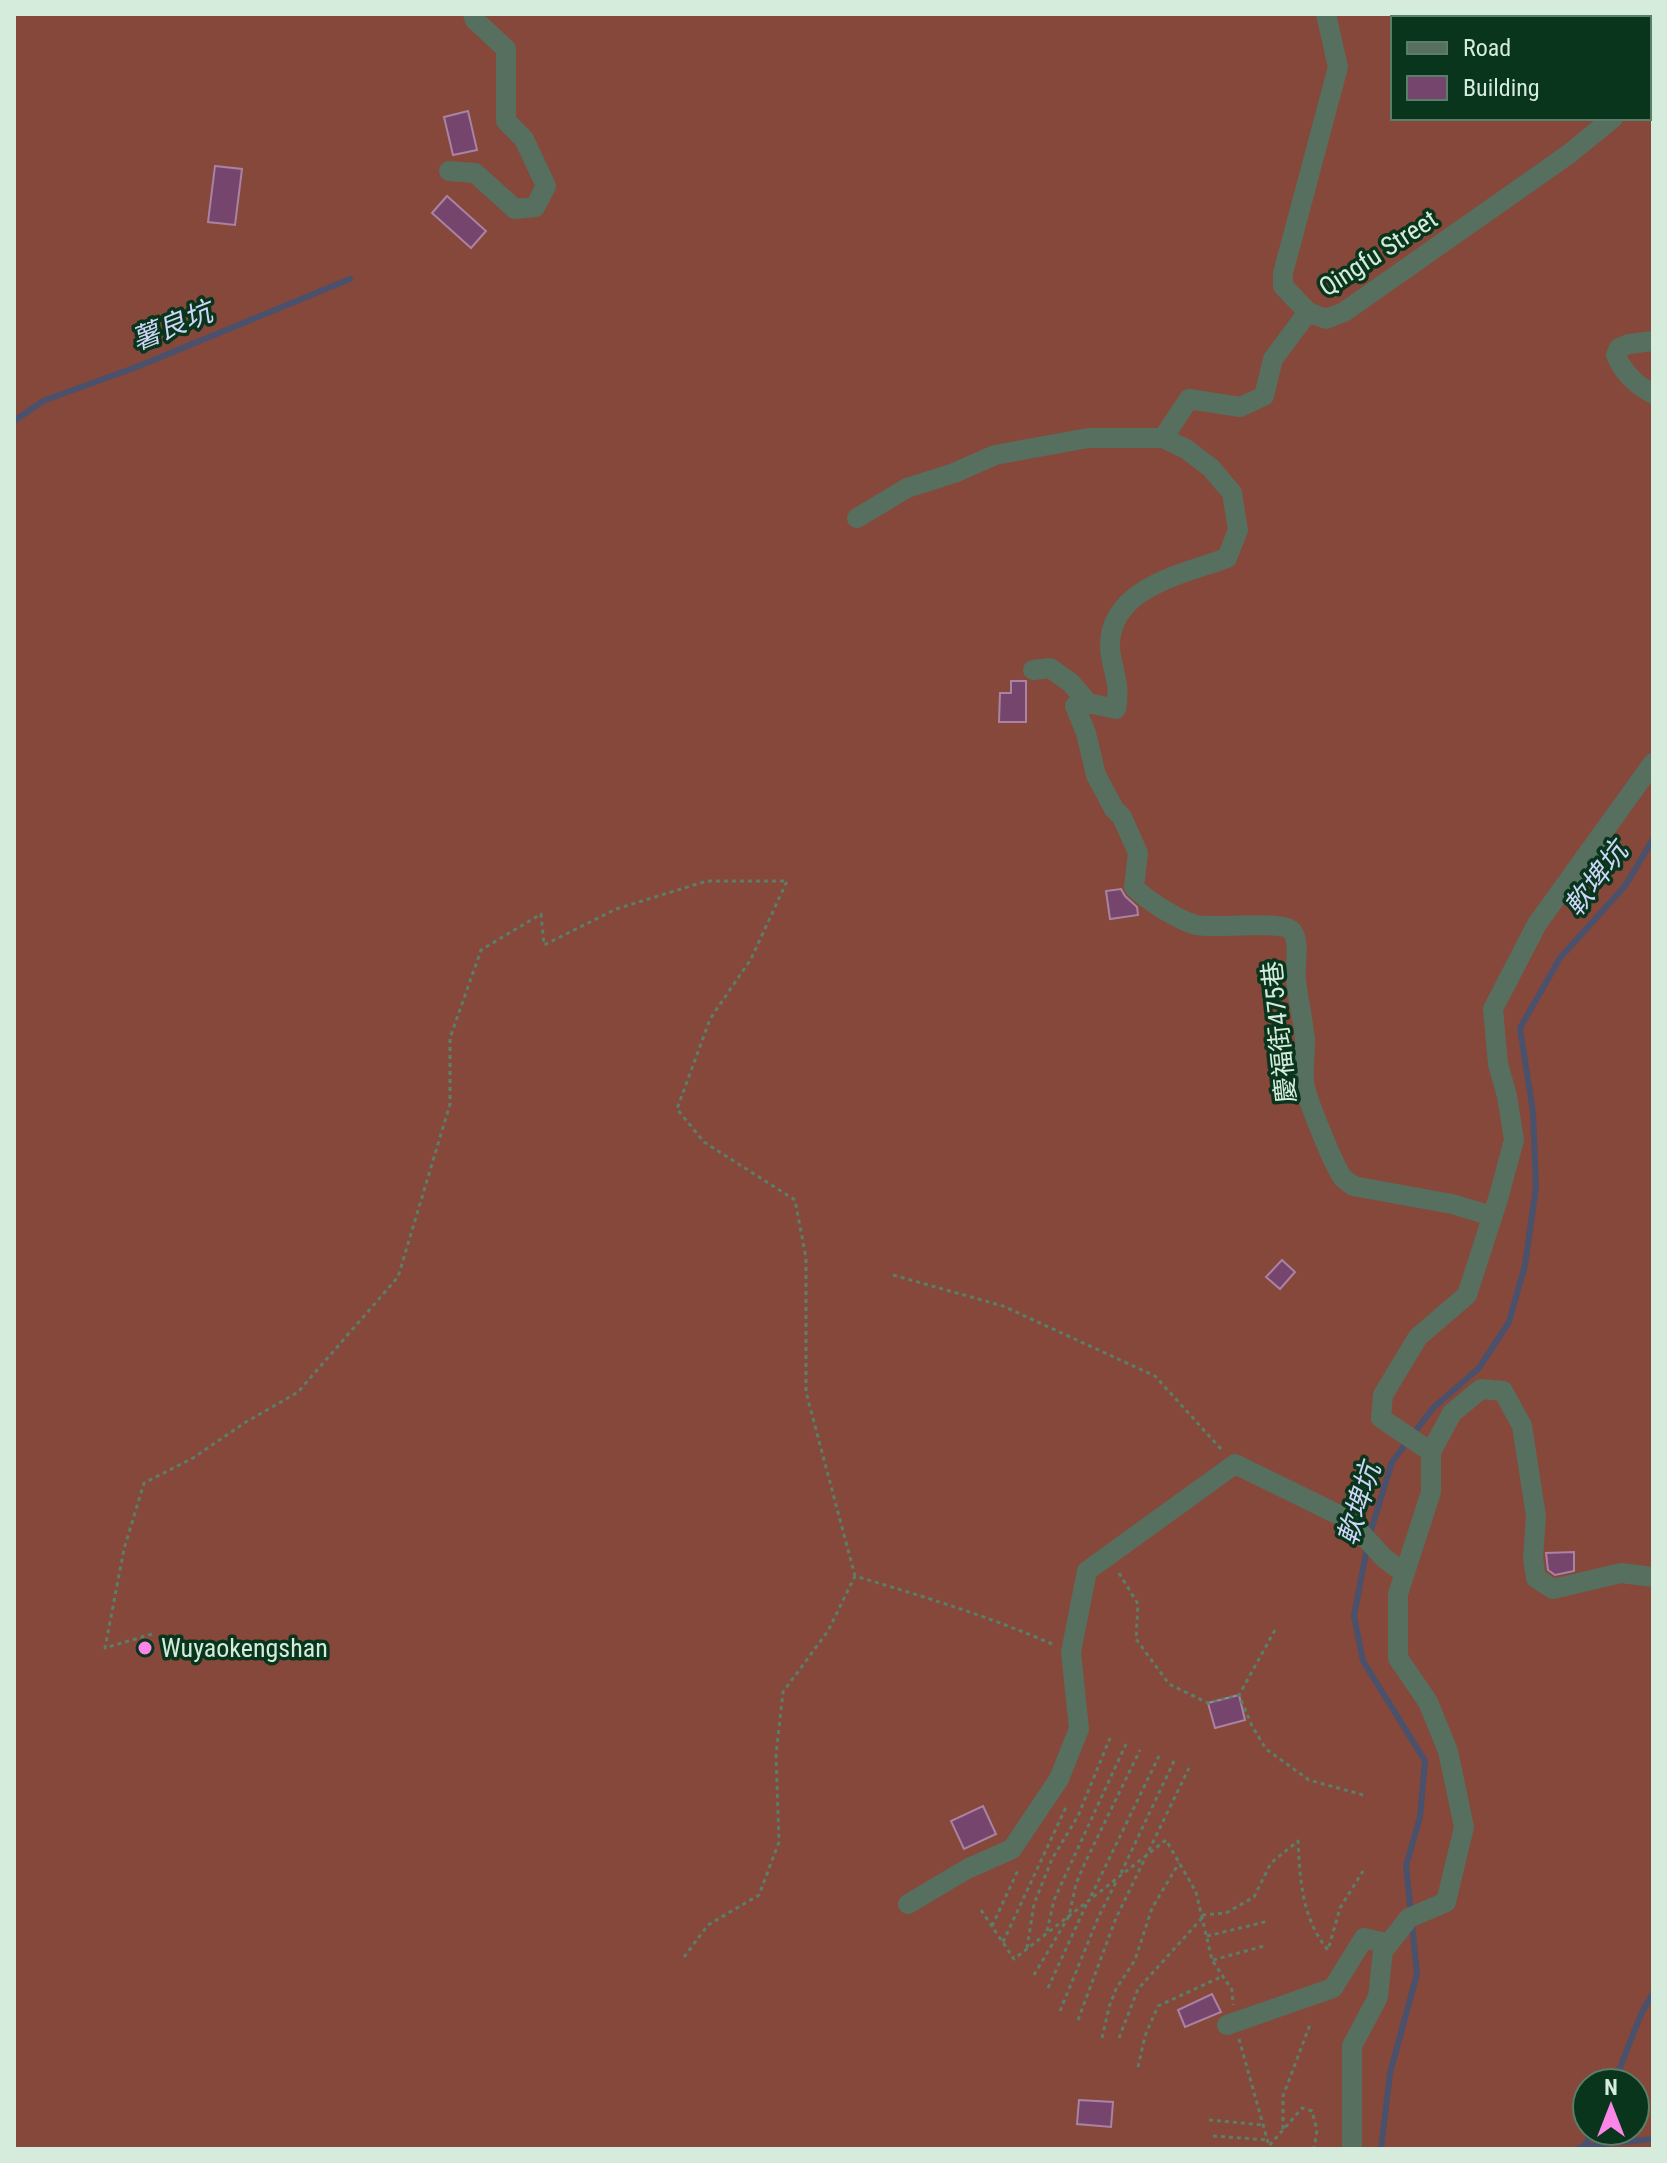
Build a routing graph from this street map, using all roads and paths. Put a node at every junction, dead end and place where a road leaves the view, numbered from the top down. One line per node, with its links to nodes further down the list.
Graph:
1 (473, 14): 4 (street)
2 (1326, 14): 5 (street, Qingfu Street)
3 (1611, 120): 5 (street, Qingfu Street)
4 (449, 171)
5 (1308, 312): 8 (street)
6 (1653, 341): 7 (street)
7 (1653, 394)
8 (1163, 438): 9 (street); 11 (street)
9 (857, 518)
10 (1033, 670): 11 (street)
11 (1088, 703): 13 (street, 慶福街475巷)
12 (1653, 763): 13 (street)
13 (1492, 1216): 15 (street)
14 (893, 1275): 16 (path)
15 (1431, 1452): 18 (street); 20 (street)
16 (1235, 1464): 17 (street); 18 (street)
17 (1108, 1556): 23 (street); 24 (path)
18 (1404, 1573): 50 (street)
19 (855, 1576): 22 (path); 23 (path); 51 (path)
20 (1653, 1577)
21 (1275, 1630): 24 (path)
22 (152, 1634)
23 (1071, 1652): 39 (street)
24 (1239, 1695): 31 (path)
25 (1110, 1738): 49 (path)
26 (1126, 1744): 45 (path)
27 (1140, 1750): 41 (path)
28 (1159, 1756): 38 (path)
29 (1174, 1761): 37 (path)
30 (1189, 1768): 33 (path)
31 (1367, 1796)
32 (1068, 1803): 47 (path)
33 (1150, 1853): 34 (path); 37 (path); 57 (path)
34 (1179, 1863): 42 (path); 60 (path)
35 (1020, 1867): 44 (path)
36 (1363, 1871): 42 (path)
37 (1120, 1876): 38 (path); 56 (path)
38 (1089, 1900): 41 (path); 55 (path)
39 (908, 1904)
40 (981, 1910): 44 (path)
41 (1069, 1916): 45 (path); 53 (path)
42 (1202, 1917): 46 (path); 61 (path)
43 (1269, 1921): 46 (path)
44 (992, 1926): 47 (path)
45 (1047, 1933): 49 (path)
46 (1206, 1936): 52 (path)
47 (1003, 1942): 49 (path)
48 (1264, 1946): 52 (path)
49 (1027, 1948)
50 (1386, 1948): 59 (street); 70 (street)
51 (684, 1957)
52 (1212, 1960): 54 (path)
53 (1034, 1975)
54 (1223, 1976): 59 (path); 62 (path)
55 (1048, 1988)
56 (1060, 2011)
57 (1078, 2020)
58 (1311, 2022): 65 (path)
59 (1230, 2023): 64 (path)
60 (1102, 2038)
61 (1119, 2038)
62 (1138, 2067)
63 (1209, 2120): 64 (path)
64 (1263, 2125): 67 (path)
65 (1283, 2129): 68 (path); 69 (path)
66 (1213, 2136): 67 (path)
67 (1268, 2140): 68 (path)
68 (1269, 2147)
69 (1314, 2149)
70 (1352, 2149)

